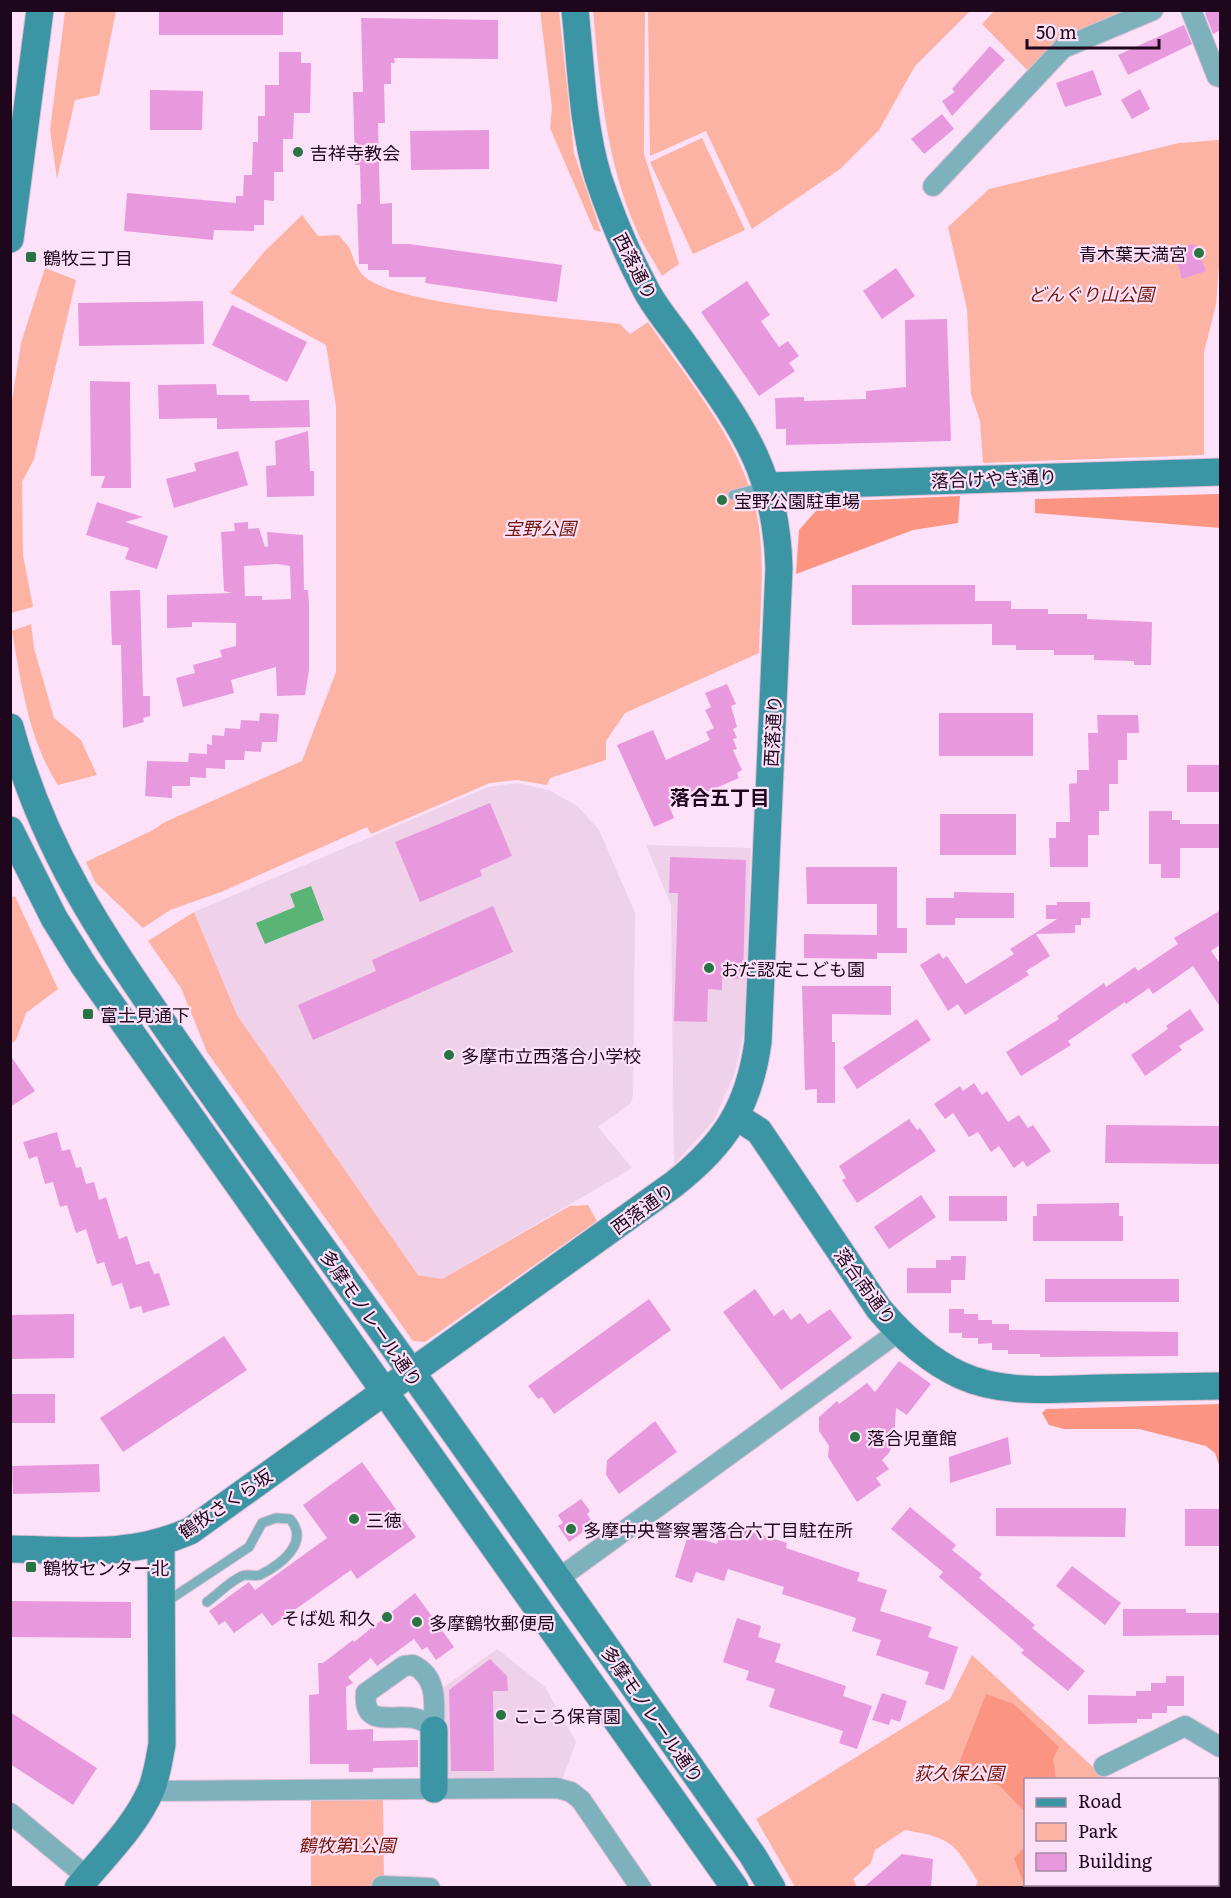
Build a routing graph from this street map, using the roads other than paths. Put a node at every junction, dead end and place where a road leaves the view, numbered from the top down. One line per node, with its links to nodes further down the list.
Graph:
1 (39, 10): 7 (street)
2 (575, 10): 9 (street, 西落通り)
3 (1153, 10): 6 (street)
4 (1191, 10): 5 (street)
5 (1221, 77)
6 (933, 186)
7 (10, 239)
8 (1221, 472): 9 (street, 落合けやき通り)
9 (768, 486): 10 (lane); 13 (street, 西落通り)
10 (733, 495)
11 (10, 727): 15 (street, 多摩モノレール通り)
12 (10, 830): 17 (street, 多摩モノレール通り)
13 (737, 1117): 14 (street, 落合南通り); 15 (street, 西落通り)
14 (898, 1332): 16 (street, 落合南通り); 20 (street)
15 (411, 1372): 17 (street, 鶴牧さくら坂); 20 (street, 多摩モノレール通り)
16 (1221, 1386)
17 (386, 1391): 18 (street, 鶴牧さくら坂); 34 (street, 多摩モノレール通り)
18 (161, 1543): 19 (street, 鶴牧さくら坂); 22 (street)
19 (10, 1549)
20 (558, 1579): 35 (street, 多摩モノレール通り)
21 (207, 1602): 22 (lane)
22 (162, 1605): 27 (street)
23 (428, 1717): 26 (street)
24 (1221, 1747): 25 (street)
25 (1104, 1766)
26 (435, 1789): 27 (street); 33 (street)
27 (150, 1791): 29 (street)
28 (12, 1819): 29 (street)
29 (83, 1882)
30 (382, 1886): 31 (street)
31 (424, 1887): 32 (street)
32 (430, 1887)
33 (641, 1887)
34 (735, 1887)
35 (772, 1887)

